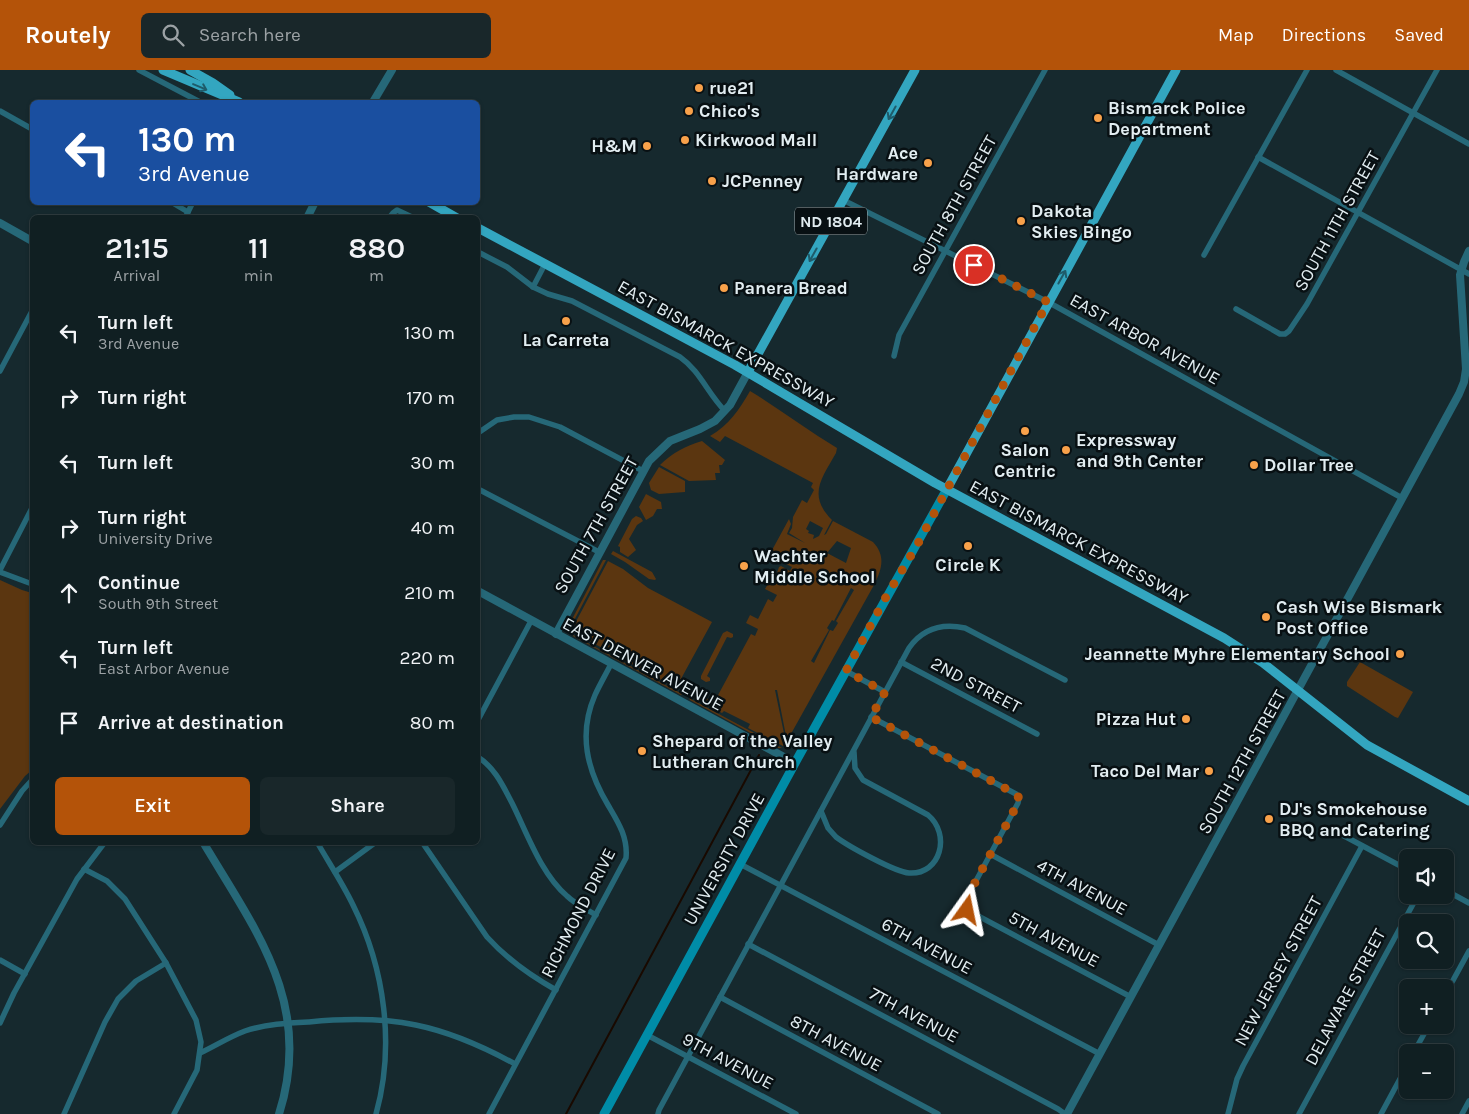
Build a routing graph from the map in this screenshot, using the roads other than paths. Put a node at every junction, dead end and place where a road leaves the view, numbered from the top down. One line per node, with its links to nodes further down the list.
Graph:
1 (139, 70): 11 (street)
2 (164, 70): 12 (main road, one-way to 12)
3 (190, 70): 13 (main road)
4 (392, 70): 14 (street)
5 (915, 70): 20 (main road, SOUTH 7TH STREET / ND 1804, one-way to 20)
6 (1045, 70): 31 (street, SOUTH 8TH STREET)
7 (1176, 70): 39 (main road, one-way to 7)
8 (1307, 70): 19 (street)
9 (1336, 70): 16 (street)
10 (1438, 70): 16 (street, SOUTH 11TH STREET)
11 (196, 100)
12 (233, 100)
13 (235, 100)
14 (374, 100)
15 (0, 111): 17 (street)
16 (1414, 113): 18 (street); 23 (street, SOUTH 11TH STREET)
17 (30, 128)
18 (1469, 144)
19 (1258, 157): 23 (street); 34 (street)
20 (843, 200): 31 (street, EAST ARBOR AVENUE); 45 (main road, SOUTH 7TH STREET / ND 1804, one-way to 45)
21 (175, 205): 24 (street)
22 (434, 205): 27 (main road)
23 (1358, 212): 36 (street); 40 (street, SOUTH 11TH STREET)
24 (187, 215)
25 (390, 215): 26 (street)
26 (409, 215)
27 (453, 215)
28 (0, 223): 30 (street)
29 (480, 229): 35 (main road, EAST BISMARCK EXPRESSWAY)
30 (30, 240)
31 (945, 251): 39 (street, EAST ARBOR AVENUE); 43 (street, SOUTH 8TH STREET)
32 (1469, 251): 36 (street, SOUTH 12TH STREET)
33 (480, 253): 38 (street)
34 (1204, 255)
35 (545, 264): 38 (street); 45 (main road, EAST BISMARCK EXPRESSWAY)
36 (1461, 269): 37 (street); 42 (street, SOUTH 12TH STREET)
37 (1469, 274)
38 (533, 287): 46 (street)
39 (1048, 302): 50 (main road); 51 (street, EAST ARBOR AVENUE)
40 (1236, 309)
41 (30, 315): 44 (street)
42 (1465, 320): 51 (street, SOUTH 12TH STREET)
43 (894, 356)
44 (0, 371)
45 (748, 372): 46 (street, SOUTH 7TH STREET); 50 (main road, EAST BISMARCK EXPRESSWAY)
46 (725, 411): 48 (street, SOUTH 7TH STREET)
47 (480, 432): 48 (street)
48 (643, 472): 53 (street, SOUTH 7TH STREET)
49 (480, 490): 53 (street)
50 (947, 490): 61 (main road, UNIVERSITY DRIVE); 63 (main road, EAST BISMARCK EXPRESSWAY)
51 (1402, 498): 63 (street, SOUTH 12TH STREET)
52 (30, 512): 54 (street)
53 (599, 552): 58 (street, SOUTH 7TH STREET)
54 (0, 571): 55 (street)
55 (30, 583)
56 (480, 592): 57 (street, EAST DENVER AVENUE)
57 (531, 621): 58 (street, EAST DENVER AVENUE); 65 (street)
58 (556, 634): 60 (street, EAST DENVER AVENUE)
59 (901, 662): 62 (street); 64 (street); 67 (street, 2ND STREET)
60 (611, 664): 70 (street, EAST DENVER AVENUE); 91 (street, RICHMOND DRIVE)
61 (846, 671): 64 (street); 70 (main road, UNIVERSITY DRIVE)
62 (1065, 680)
63 (1298, 691): 72 (main road, EAST BISMARCK EXPRESSWAY); 93 (street, SOUTH 12TH STREET)
64 (885, 692): 66 (street)
65 (480, 716)
66 (871, 717): 68 (street); 82 (street)
67 (1038, 734)
68 (854, 750): 73 (street); 73 (street)
69 (480, 759): 91 (street)
70 (795, 763): 83 (main road, UNIVERSITY DRIVE)
71 (30, 783): 74 (street)
72 (1469, 801)
73 (821, 811): 87 (street)
74 (0, 825)
75 (1331, 829): 81 (street)
76 (104, 845): 85 (street)
77 (205, 845): 104 (street)
78 (319, 845): 86 (street)
79 (372, 845): 86 (street)
80 (424, 845): 99 (street)
81 (1362, 846): 84 (street); 122 (street, NEW JERSEY STREET)
82 (990, 854): 93 (street, 4TH AVENUE); 101 (street, 5TH AVENUE)
83 (740, 864): 87 (street, 6TH AVENUE); 105 (main road, UNIVERSITY DRIVE)
84 (1399, 865)
85 (84, 869): 96 (street); 97 (street)
86 (335, 872): 102 (street)
87 (781, 885): 92 (street); 107 (street, 6TH AVENUE)
88 (1454, 895): 89 (street)
89 (1469, 903)
90 (1413, 904): 123 (street, DELAWARE STREET)
91 (596, 915): 99 (street, RICHMOND DRIVE)
92 (748, 944): 100 (street); 121 (street, 7TH AVENUE)
93 (1159, 945): 101 (street, SOUTH 12TH STREET)
94 (1469, 951): 98 (street)
95 (0, 960): 97 (street)
96 (166, 963): 106 (street); 112 (street)
97 (25, 974): 103 (street)
98 (1454, 979)
99 (556, 990): 109 (street, RICHMOND DRIVE)
100 (720, 997): 108 (street); 120 (street, 8TH AVENUE)
101 (1131, 997): 107 (street, SOUTH 12TH STREET)
102 (384, 1019): 104 (street); 109 (street); 115 (street)
103 (0, 1023)
104 (288, 1023): 106 (street); 114 (street)
105 (647, 1035): 108 (street, 9TH AVENUE); 117 (main road, UNIVERSITY DRIVE)
106 (200, 1053): 113 (street)
107 (1100, 1054): 121 (street, SOUTH 12TH STREET)
108 (688, 1057): 118 (street); 119 (street, 9TH AVENUE)
109 (515, 1064): 116 (street, RICHMOND DRIVE)
110 (1399, 1080): 124 (street)
111 (1469, 1101): 125 (street)
112 (64, 1114)
113 (174, 1114)
114 (279, 1114)
115 (376, 1114)
116 (489, 1114)
117 (604, 1114)
118 (658, 1114)
119 (796, 1114)
120 (938, 1114)
121 (1066, 1114)
122 (1228, 1114)
123 (1299, 1114)
124 (1380, 1114)
125 (1462, 1114)

